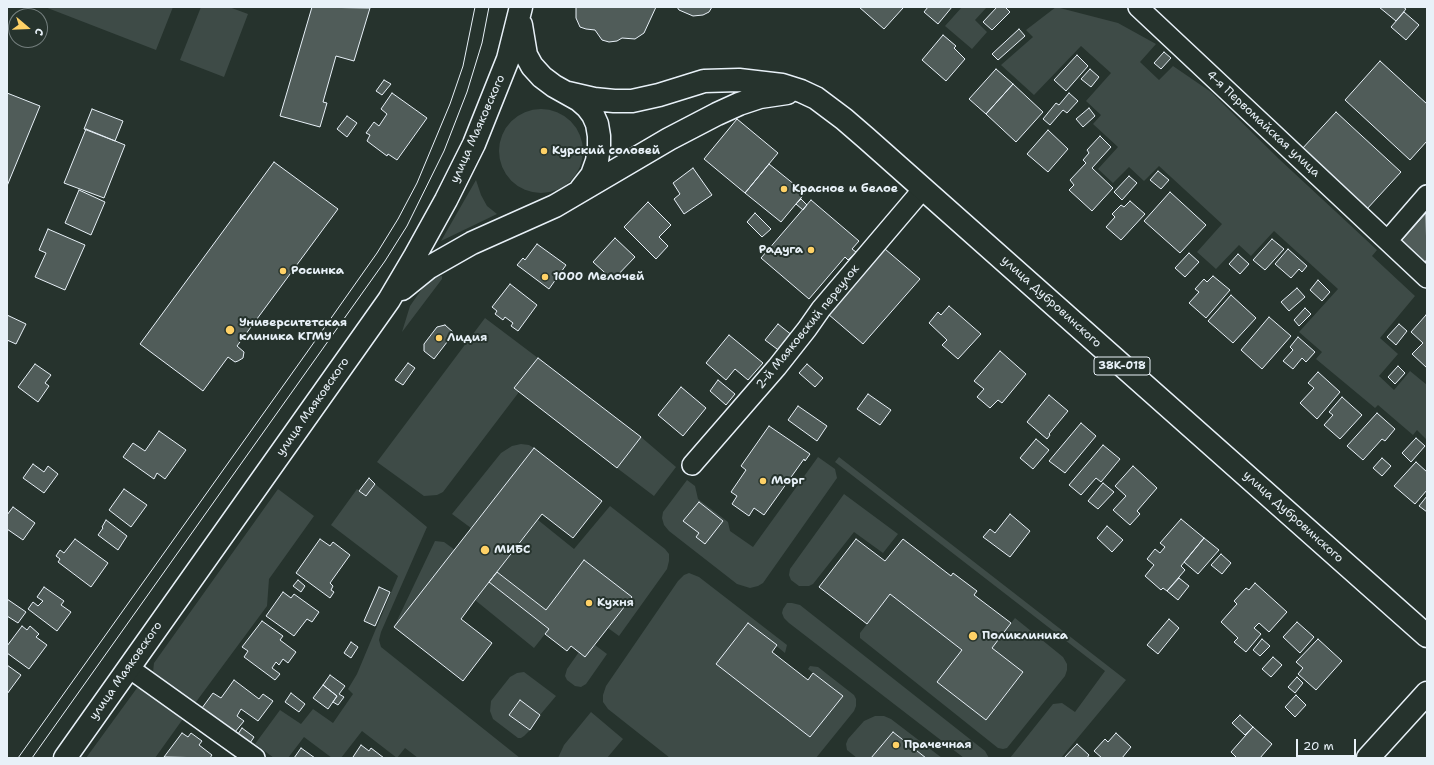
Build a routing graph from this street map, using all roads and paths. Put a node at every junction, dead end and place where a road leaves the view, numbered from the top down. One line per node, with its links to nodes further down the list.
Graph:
1 (521, 7): 3 (main road); 10 (main road, улица Маяковского)
2 (1138, 7): 8 (street, 4-я Первомайская улица)
3 (568, 93): 4 (main road); 6 (main road)
4 (816, 98): 5 (main road, улица Дубровинского / 38К-018); 6 (main road)
5 (923, 189): 11 (street, 2-й Маяковский переулок); 12 (main road, улица Дубровинского / 38К-018)
6 (574, 195): 10 (main road)
7 (1427, 195): 8 (street)
8 (1388, 240): 9 (street, 4-я Первомайская улица)
9 (1427, 278)
10 (389, 300): 13 (main road, улица Маяковского)
11 (692, 465)
12 (1427, 636)
13 (129, 668): 15 (main road, улица Маяковского); 16 (street)
14 (1427, 693): 17 (main road)
15 (65, 758)
16 (256, 758)
17 (1368, 758)

